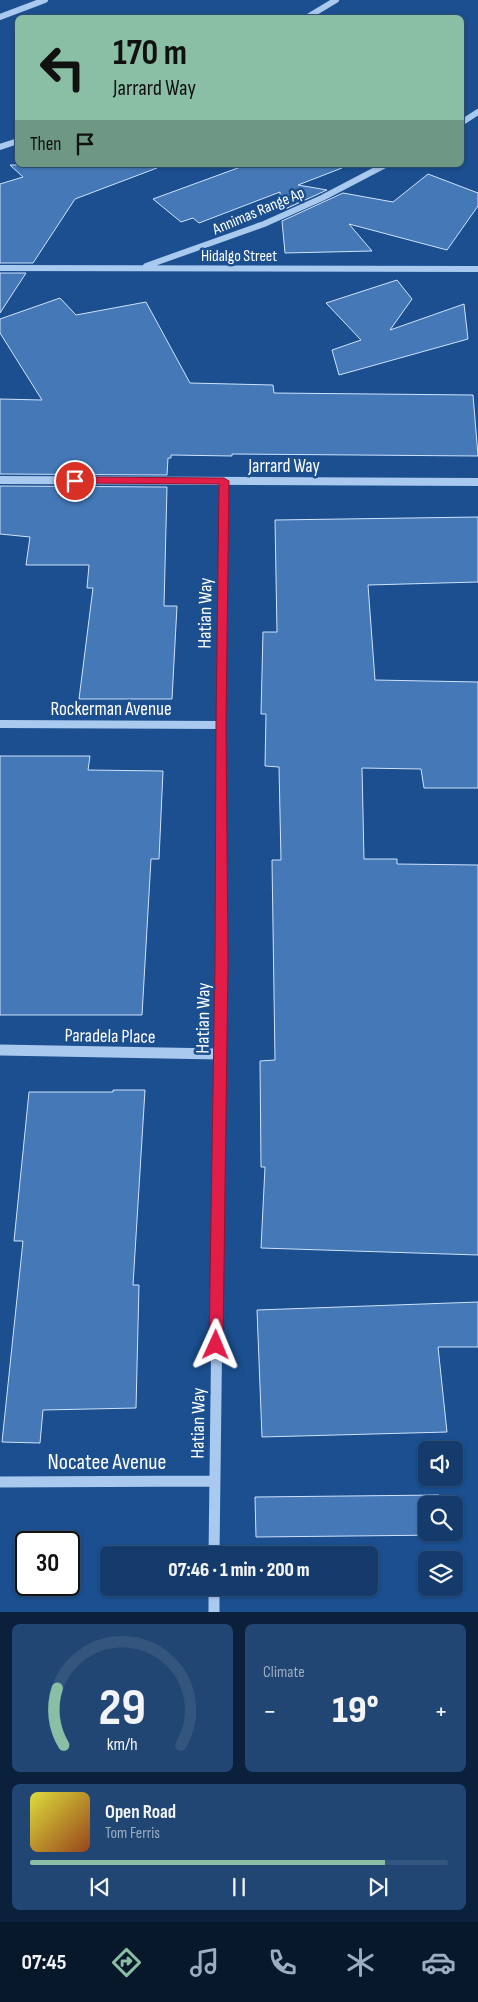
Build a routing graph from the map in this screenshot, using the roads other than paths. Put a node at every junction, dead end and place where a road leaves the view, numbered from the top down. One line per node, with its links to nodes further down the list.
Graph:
1 (45, 0): 4 (street)
2 (336, 0): 3 (street)
3 (311, 15)
4 (0, 17)
5 (478, 112): 6 (street)
6 (464, 121)
7 (15, 142): 8 (street)
8 (0, 147)
9 (381, 167): 11 (street, Annimas Range Ap)
10 (0, 268): 11 (street, Hidalgo Street)
11 (138, 269): 12 (street, Hidalgo Street)
12 (478, 269)
13 (0, 480): 14 (street, Jarrard Way)
14 (224, 481): 15 (street, Jarrard Way); 17 (street, Hatian Way)
15 (478, 482)
16 (0, 724): 17 (street, Rockerman Avenue)
17 (221, 725): 19 (street, Hatian Way)
18 (0, 1050): 19 (street, Paradela Place)
19 (219, 1054): 20 (street, Hatian Way)
20 (215, 1481): 21 (street, Nocatee Avenue); 22 (street, Hatian Way)
21 (0, 1482)
22 (214, 1546)
23 (214, 1596): 24 (street)
24 (214, 1612)

